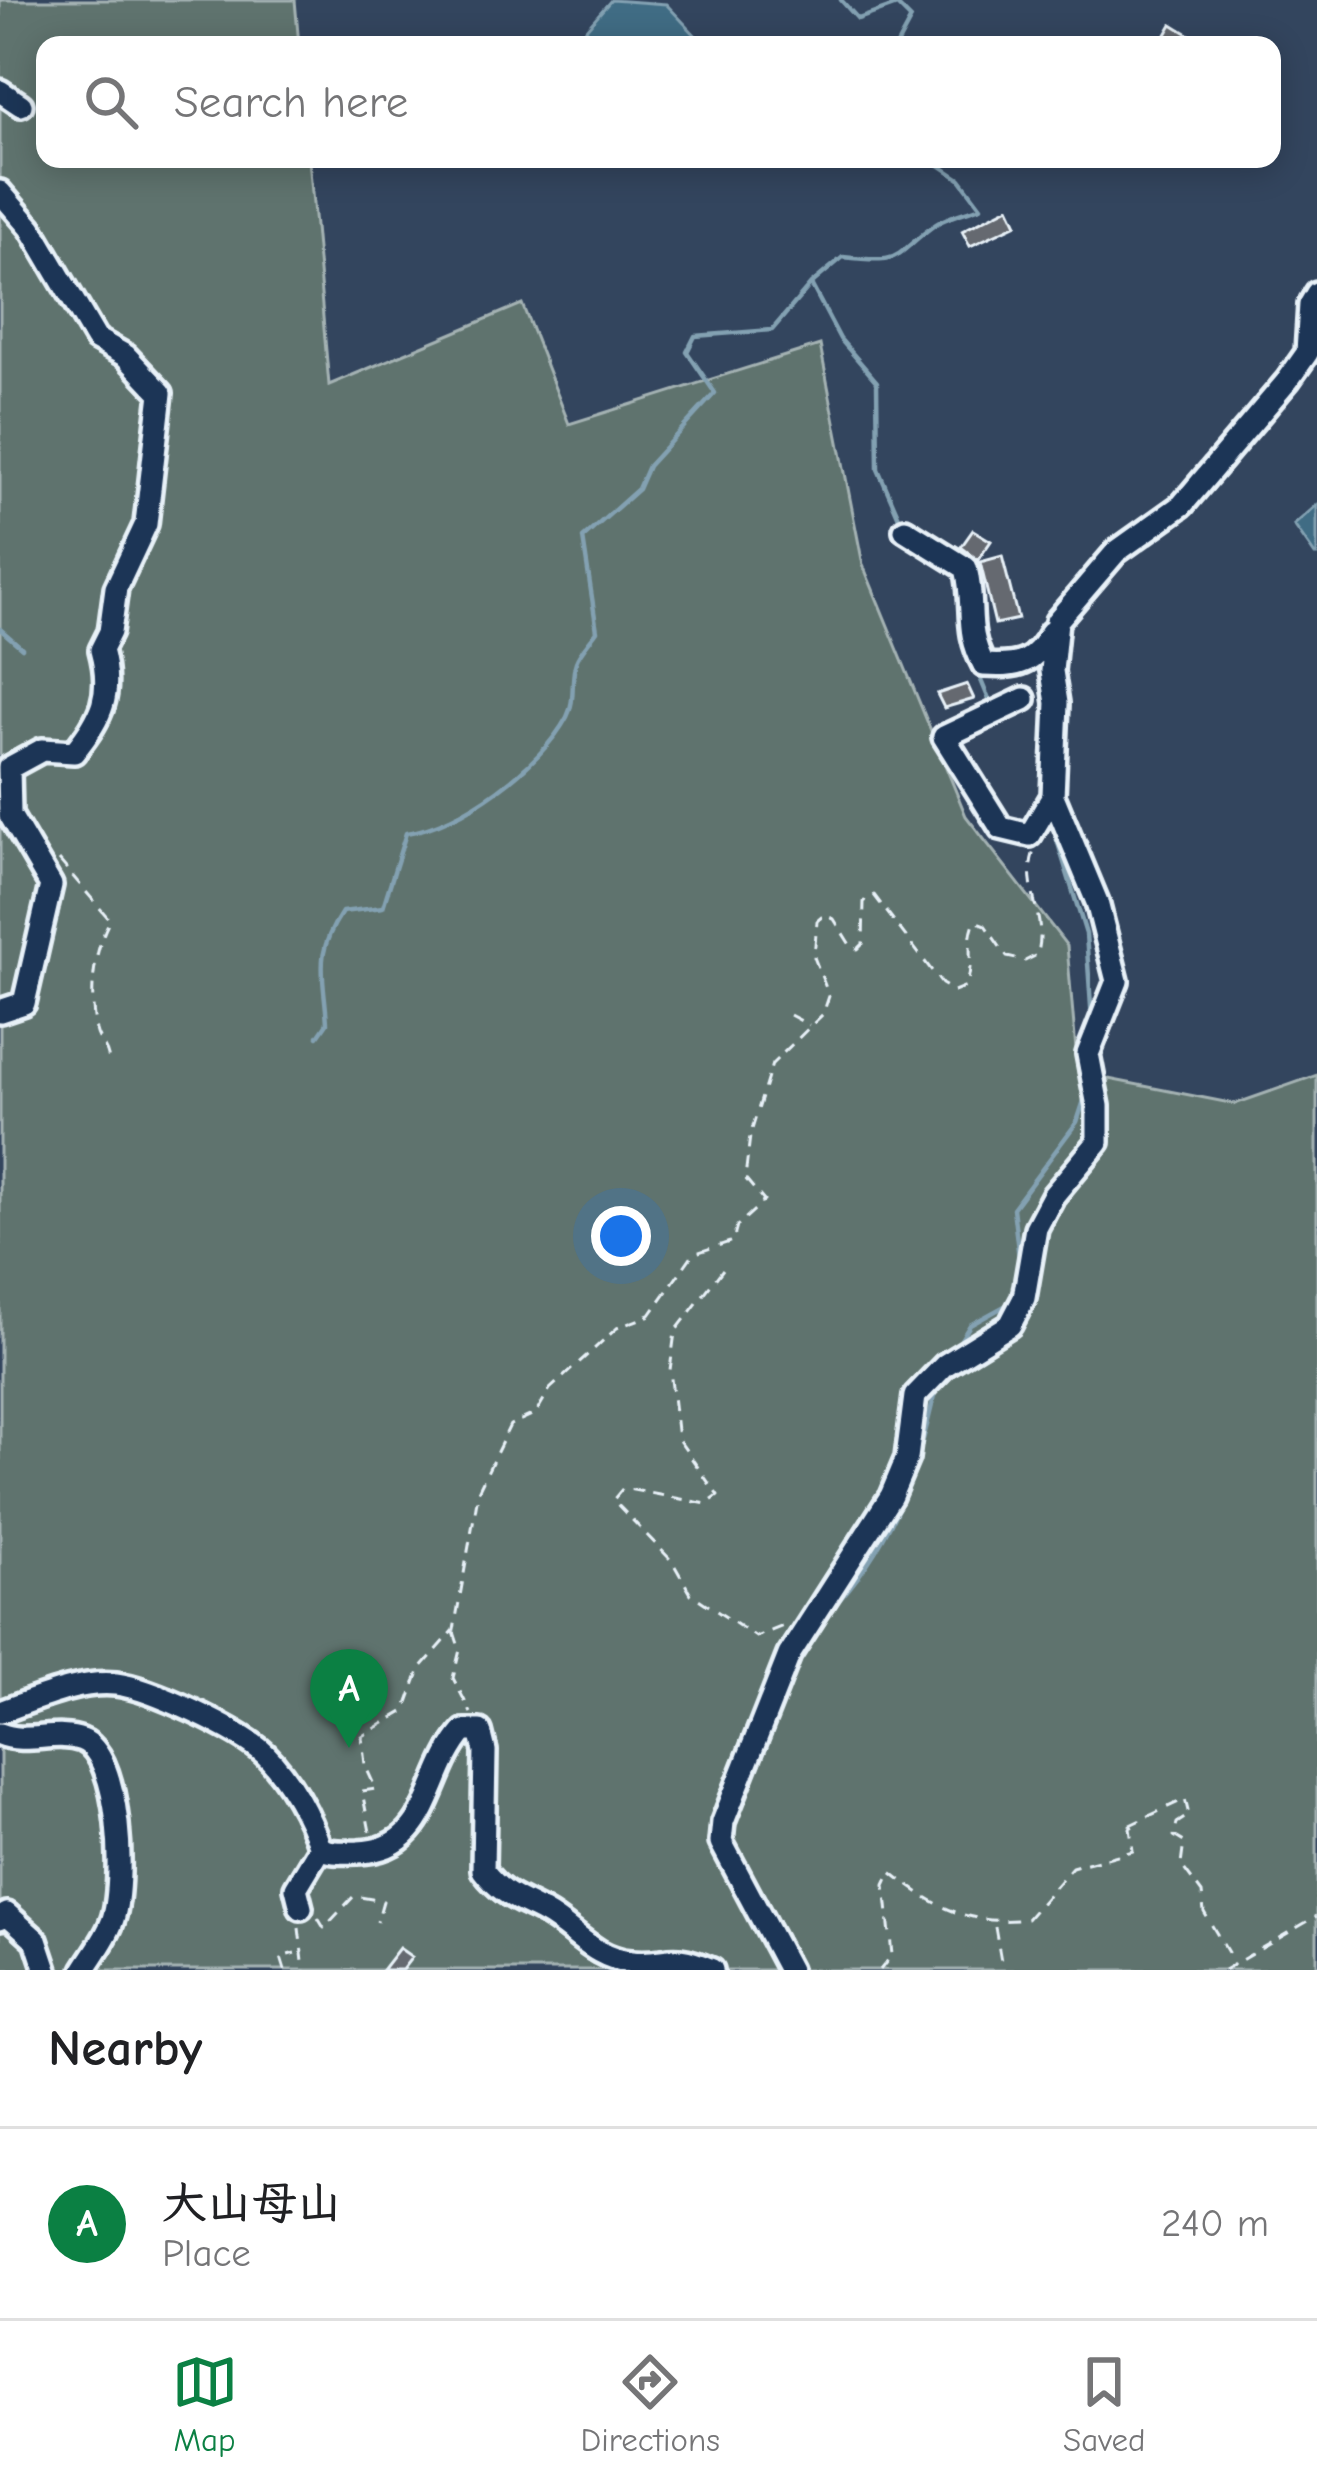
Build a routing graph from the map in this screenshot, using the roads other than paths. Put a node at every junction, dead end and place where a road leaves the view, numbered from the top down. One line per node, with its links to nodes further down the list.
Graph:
1 (0, 91): 2 (lane)
2 (21, 105)
3 (0, 192): 9 (lane)
4 (1317, 293): 6 (lane)
5 (905, 530): 6 (lane)
6 (1057, 621): 8 (lane)
7 (1024, 699): 8 (lane)
8 (1053, 796): 18 (lane)
9 (0, 1011)
10 (0, 1712): 12 (lane)
11 (0, 1734): 16 (lane)
12 (320, 1848): 13 (lane); 17 (lane)
13 (298, 1904)
14 (0, 1918): 15 (lane)
15 (46, 1970)
16 (84, 1970)
17 (712, 1970)
18 (789, 1970)

